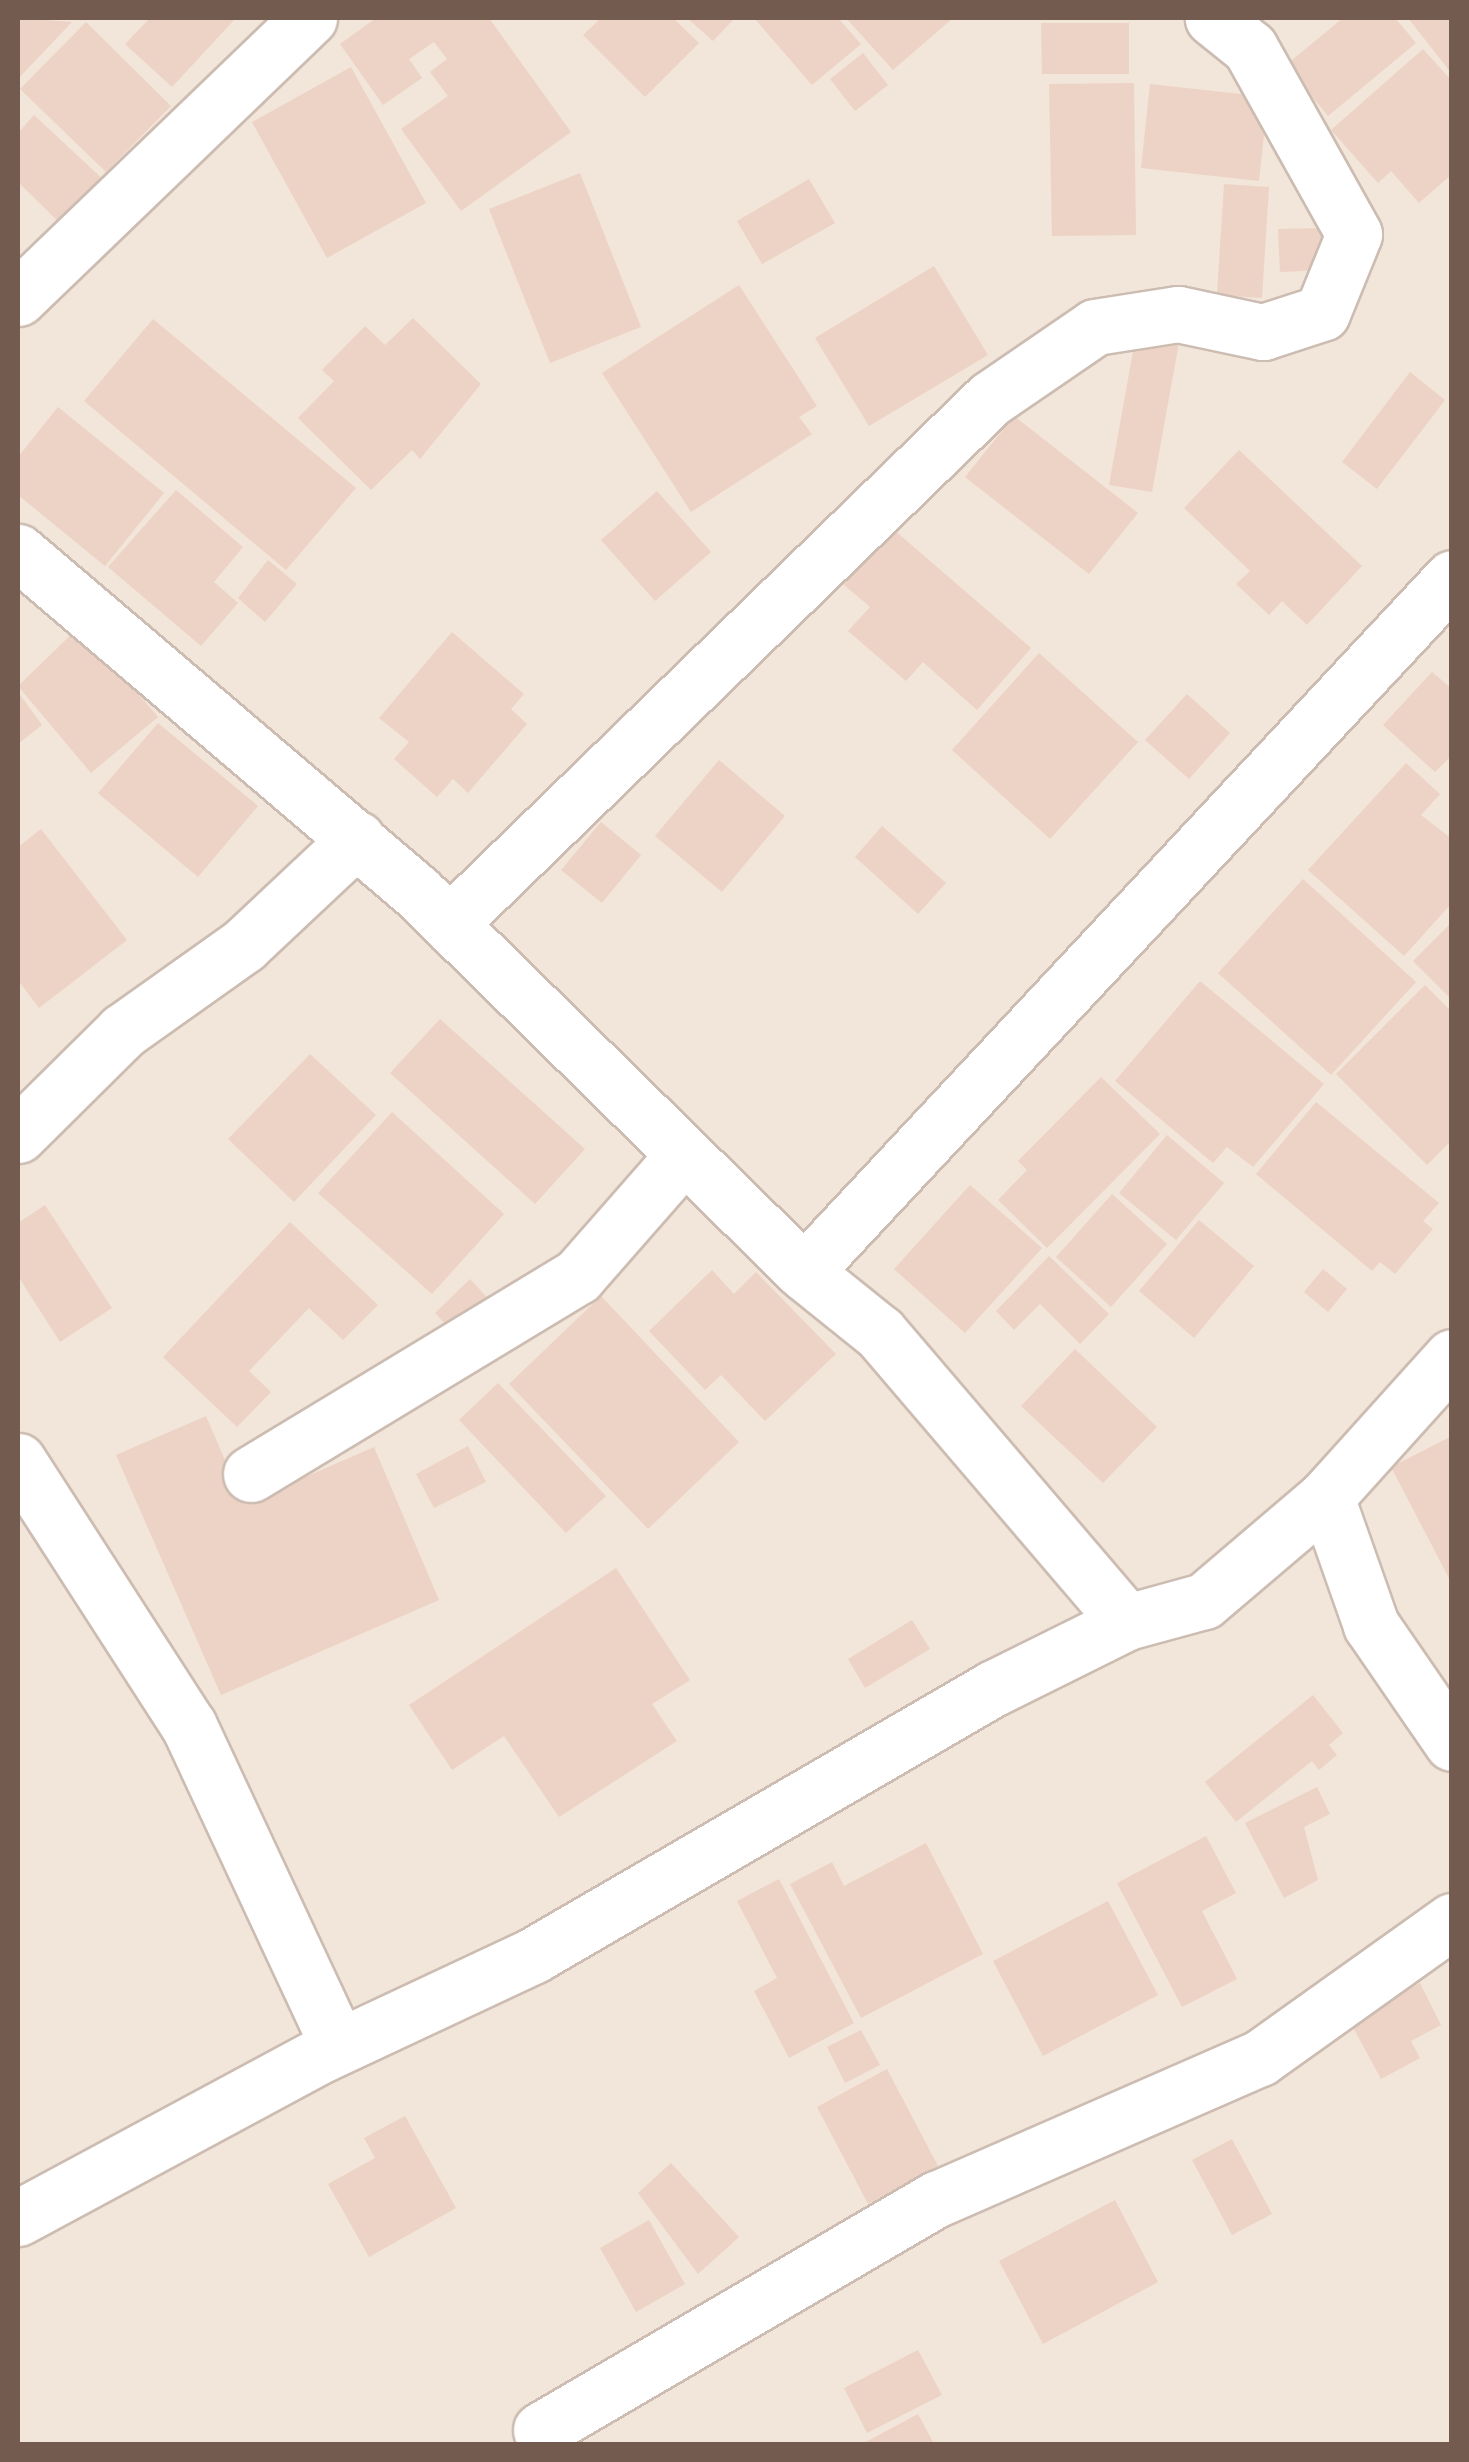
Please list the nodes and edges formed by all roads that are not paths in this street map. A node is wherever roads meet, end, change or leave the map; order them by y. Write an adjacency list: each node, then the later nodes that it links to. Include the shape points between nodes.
1 (309, 18): 3 (street)
2 (1249, 28): 7 (street, via 1354,234 1322,312 1262,332 1178,314 1095,326 990,399)
3 (18, 298)
4 (18, 552): 6 (street)
5 (1452, 578): 10 (street)
6 (357, 839): 7 (street); 8 (street, via 244,945 123,1031)
7 (449, 924): 9 (street)
8 (18, 1135)
9 (684, 1154): 10 (street); 13 (street, via 578,1276)
10 (804, 1272): 15 (street, via 880,1333)
11 (1452, 1357): 14 (street)
12 (18, 1461): 18 (street, via 189,1726)
13 (252, 1474)
14 (1326, 1498): 15 (street, via 1204,1601); 16 (street, via 1371,1624)
15 (1127, 1622): 18 (street, via 992,1689 534,1955)
16 (1452, 1743)
17 (1452, 1922): 20 (street, via 1260,2058 937,2199)
18 (338, 2046): 19 (street)
19 (18, 2218)
20 (541, 2430)

